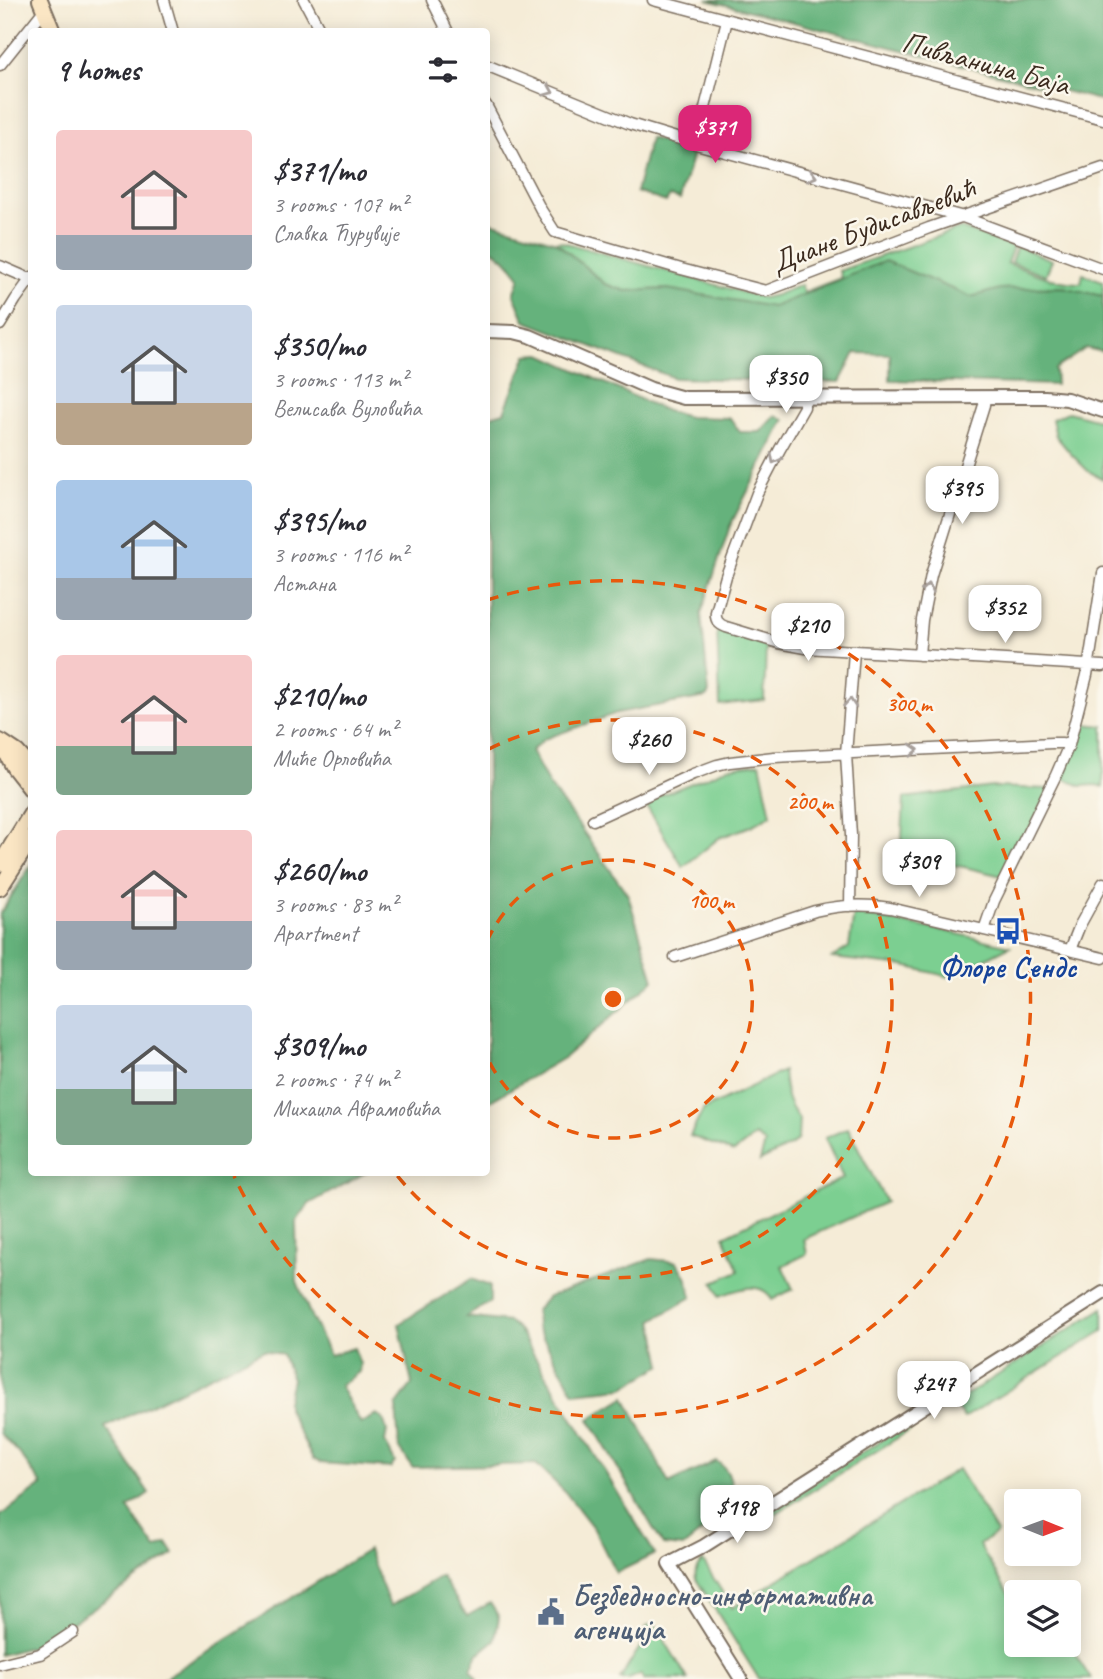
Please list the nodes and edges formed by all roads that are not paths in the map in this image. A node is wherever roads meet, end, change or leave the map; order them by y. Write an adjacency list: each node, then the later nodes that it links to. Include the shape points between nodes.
1 (164, 0): 8 (street)
2 (304, 0): 9 (street)
3 (432, 0): 10 (street)
4 (653, 0): 6 (street, Пивљанина Баја)
5 (42, 5): 7 (main road); 11 (street)
6 (727, 20): 14 (street, Пивљанина Баја); 15 (street)
7 (51, 28)
8 (172, 28)
9 (319, 28)
10 (446, 28)
11 (0, 65)
12 (490, 67): 15 (street, one-way to 15, via 624,122)
13 (490, 113): 17 (street, Диане Будисављевић, via 555,232 762,291)
14 (1103, 119)
15 (696, 144): 17 (street, one-way to 17)
16 (1103, 168): 17 (street, Диане Будисављевић)
17 (960, 216): 19 (street)
18 (0, 266): 20 (street)
19 (1103, 268)
20 (28, 277)
21 (28, 283): 22 (street)
22 (0, 325)
23 (490, 331): 25 (street, via 539,339 676,397)
24 (985, 397): 25 (street); 26 (street, via 1062,398); 29 (street, one-way to 24, via 930,575)
25 (804, 398): 28 (street, one-way to 28, via 804,407 748,517 719,597 716,620 779,643)
26 (1103, 411)
27 (1103, 573): 30 (street)
28 (855, 652): 29 (street); 34 (street, one-way to 28)
29 (919, 655): 30 (street)
30 (1089, 666): 31 (street); 33 (street)
31 (1103, 666)
32 (0, 741): 35 (main road); 36 (main road)
33 (1069, 745): 34 (street, one-way to 33); 44 (street)
34 (846, 754): 38 (street, via 722,763); 43 (street)
35 (28, 765)
36 (28, 786)
37 (28, 818): 40 (main road)
38 (593, 820)
39 (28, 844): 42 (main road)
40 (0, 864)
41 (1103, 883): 45 (street)
42 (0, 888)
43 (850, 906): 44 (street, via 878,906); 46 (street, via 808,913)
44 (984, 930): 45 (street)
45 (1070, 950): 47 (street)
46 (676, 957)
47 (1103, 958)
48 (1103, 1293): 51 (street, via 669,1564)
49 (74, 1632): 50 (street, via 40,1654)
50 (0, 1664)
51 (741, 1679)

